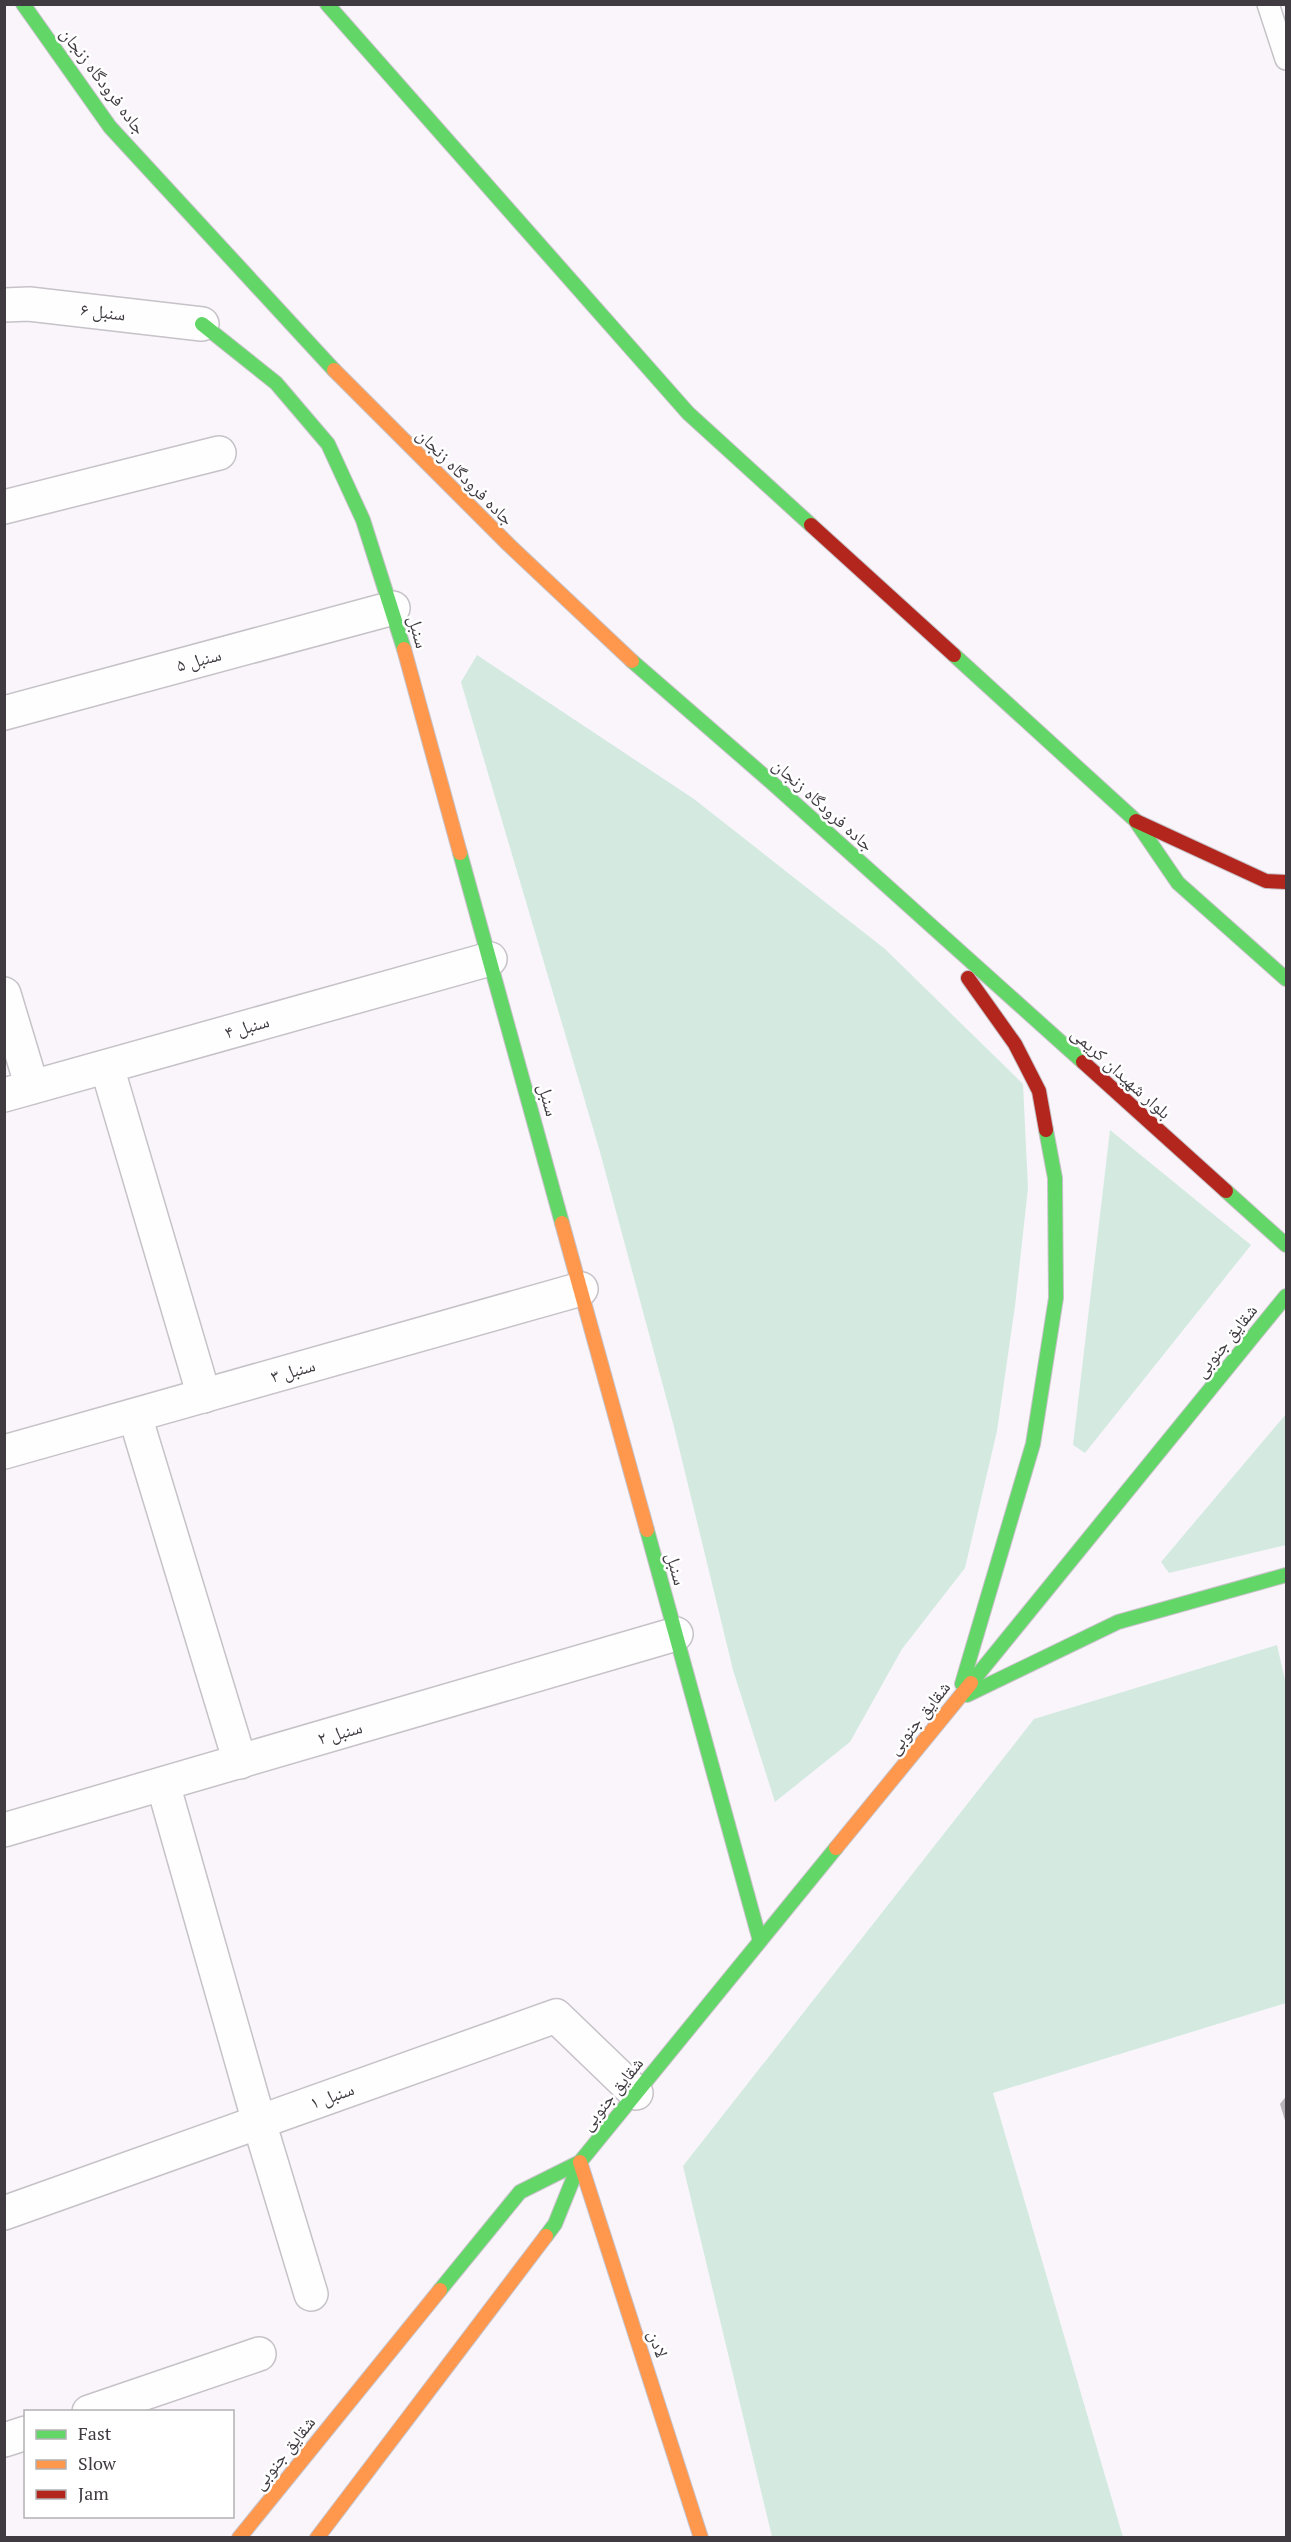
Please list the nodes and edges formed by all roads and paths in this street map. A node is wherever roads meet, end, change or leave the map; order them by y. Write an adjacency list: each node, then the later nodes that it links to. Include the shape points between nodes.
1 (23, 4): 13 (main road, جاده فرودگاه زنجان, via 110,127 358,396 637,666)
2 (327, 4): 11 (main road, via 688,413)
3 (1268, 4): 4 (lane)
4 (1287, 59)
5 (4, 305): 6 (street, سنبل ۶, via 29,304)
6 (202, 324): 9 (main road, سنبل, via 276,383 328,444 363,520)
7 (219, 453): 8 (street)
8 (4, 507)
9 (393, 608): 10 (street, سنبل ۵); 14 (main road, سنبل)
10 (4, 713)
11 (1134, 820): 12 (main road, via 1266,880); 15 (main road, via 1178,883)
12 (1287, 882)
13 (932, 928): 19 (main road, بلوار شهیدان کریمی); 27 (main road, via 1015,1044 1039,1091 1055,1178 1056,1298 1033,1444)
14 (490, 959): 17 (street, سنبل ۴); 20 (main road, سنبل)
15 (1287, 979)
16 (4, 994): 18 (street)
17 (107, 1066): 18 (street, سنبل ۴); 22 (street)
18 (18, 1091)
19 (1287, 1245)
20 (581, 1289): 22 (street, سنبل ۳); 26 (main road, سنبل)
21 (1287, 1296): 27 (main road, شقایق جنوبی)
22 (204, 1396): 23 (street, سنبل ۳)
23 (135, 1416): 24 (street, سنبل ۳); 28 (street)
24 (4, 1452)
25 (1287, 1575): 27 (main road, via 1118,1622)
26 (676, 1634): 28 (street, سنبل ۲); 31 (main road, سنبل)
27 (957, 1700): 31 (main road, شقایق جنوبی)
28 (240, 1762): 29 (street, سنبل ۲)
29 (163, 1784): 30 (street, سنبل ۲); 33 (street)
30 (4, 1830)
31 (760, 1941): 32 (main road, شقایق جنوبی)
32 (636, 2093): 33 (street, سنبل ۱, via 556,2016); 34 (main road, شقایق جنوبی)
33 (259, 2122): 35 (street, سنبل ۱); 36 (street)
34 (580, 2162): 41 (main road, شقایق جنوبی, via 520,2192); 42 (main road, شقایق جنوبی, via 555,2224); 43 (main road, لادن)
35 (4, 2213)
36 (311, 2294)
37 (259, 2354): 38 (street)
38 (95, 2410)
39 (24, 2434): 40 (street)
40 (4, 2440)
41 (239, 2538)
42 (317, 2538)
43 (701, 2538)

